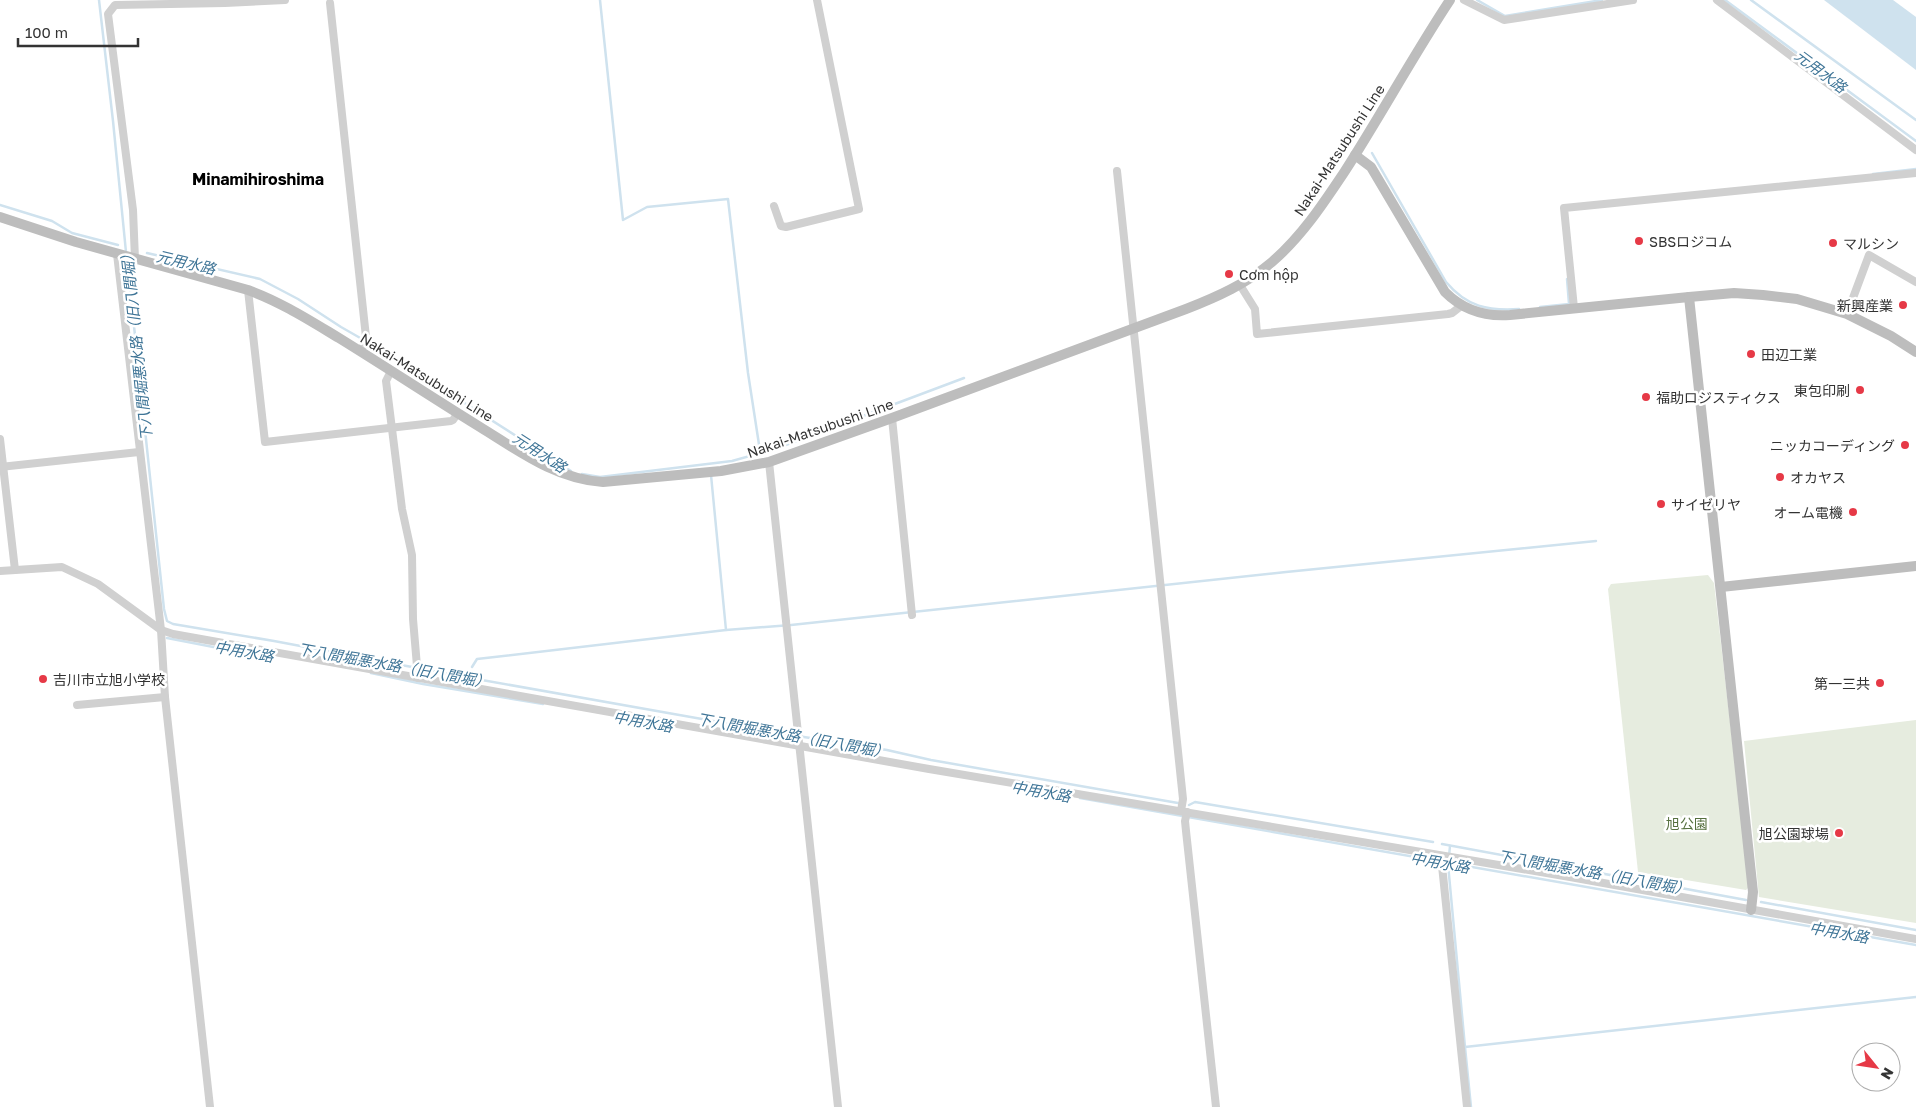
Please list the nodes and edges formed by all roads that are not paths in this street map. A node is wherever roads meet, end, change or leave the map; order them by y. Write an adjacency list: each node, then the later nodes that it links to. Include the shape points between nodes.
1 (285, 0): 7 (street)
2 (817, 0): 14 (street, via 859,209 786,227 781,226)
3 (1450, 0): 11 (main road, Nakai-Matsubushi Line)
4 (1464, 0): 9 (street, via 1504,20)
5 (1633, 0): 9 (street)
6 (1718, 0): 10 (street)
7 (225, 2): 17 (street, via 115,5 108,14 133,210)
8 (330, 3): 26 (street, via 366,337)
9 (1602, 3)
10 (1916, 150)
11 (1355, 155): 19 (main road, Nakai-Matsubushi Line, via 1312,221 1270,264); 22 (main road, via 1370,167 1444,292)
12 (1117, 171): 25 (street)
13 (1916, 172): 23 (street, via 1564,208)
14 (774, 206)
15 (0, 217): 16 (main road, Nakai-Matsubushi Line)
16 (117, 254): 17 (main road, Nakai-Matsubushi Line); 33 (street)
17 (135, 259): 20 (main road, Nakai-Matsubushi Line)
18 (1916, 282): 24 (street, via 1869,255)
19 (1240, 286): 22 (street, via 1256,309 1257,334 1448,314); 25 (main road, Nakai-Matsubushi Line)
20 (248, 290): 26 (main road, Nakai-Matsubushi Line, via 290,309); 31 (street, via 265,442)
21 (1689, 297): 23 (main road); 24 (main road, via 1763,294 1797,299); 39 (main road)
22 (1461, 306): 23 (main road, via 1497,316)
23 (1574, 308)
24 (1847, 314): 27 (main road)
25 (1133, 329): 30 (main road, Nakai-Matsubushi Line); 46 (street)
26 (361, 352): 28 (main road, Nakai-Matsubushi Line)
27 (1916, 352)
28 (391, 371): 29 (main road, Nakai-Matsubushi Line); 31 (street, via 386,381)
29 (458, 413): 31 (street, via 451,421); 34 (main road, Nakai-Matsubushi Line, via 543,466 584,480 603,482 666,477)
30 (892, 418): 34 (main road, Nakai-Matsubushi Line); 40 (street)
31 (391, 428): 42 (street, via 412,555)
32 (0, 439): 35 (street)
33 (139, 452): 35 (street); 41 (street)
34 (769, 462): 45 (street)
35 (1, 467): 37 (street)
36 (1916, 566): 39 (main road)
37 (15, 570): 38 (street); 41 (street, via 62,567 98,584)
38 (0, 571)
39 (1722, 586): 48 (main road, via 1753,898)
40 (912, 615)
41 (161, 630): 42 (street); 43 (street)
42 (418, 678): 45 (street)
43 (166, 697): 44 (street); 50 (street)
44 (77, 706)
45 (801, 746): 46 (street); 51 (street)
46 (1184, 812): 47 (street); 52 (street)
47 (1441, 856): 48 (street); 53 (street)
48 (1751, 910): 49 (street)
49 (1916, 939)
50 (210, 1107)
51 (838, 1107)
52 (1216, 1107)
53 (1467, 1107)

